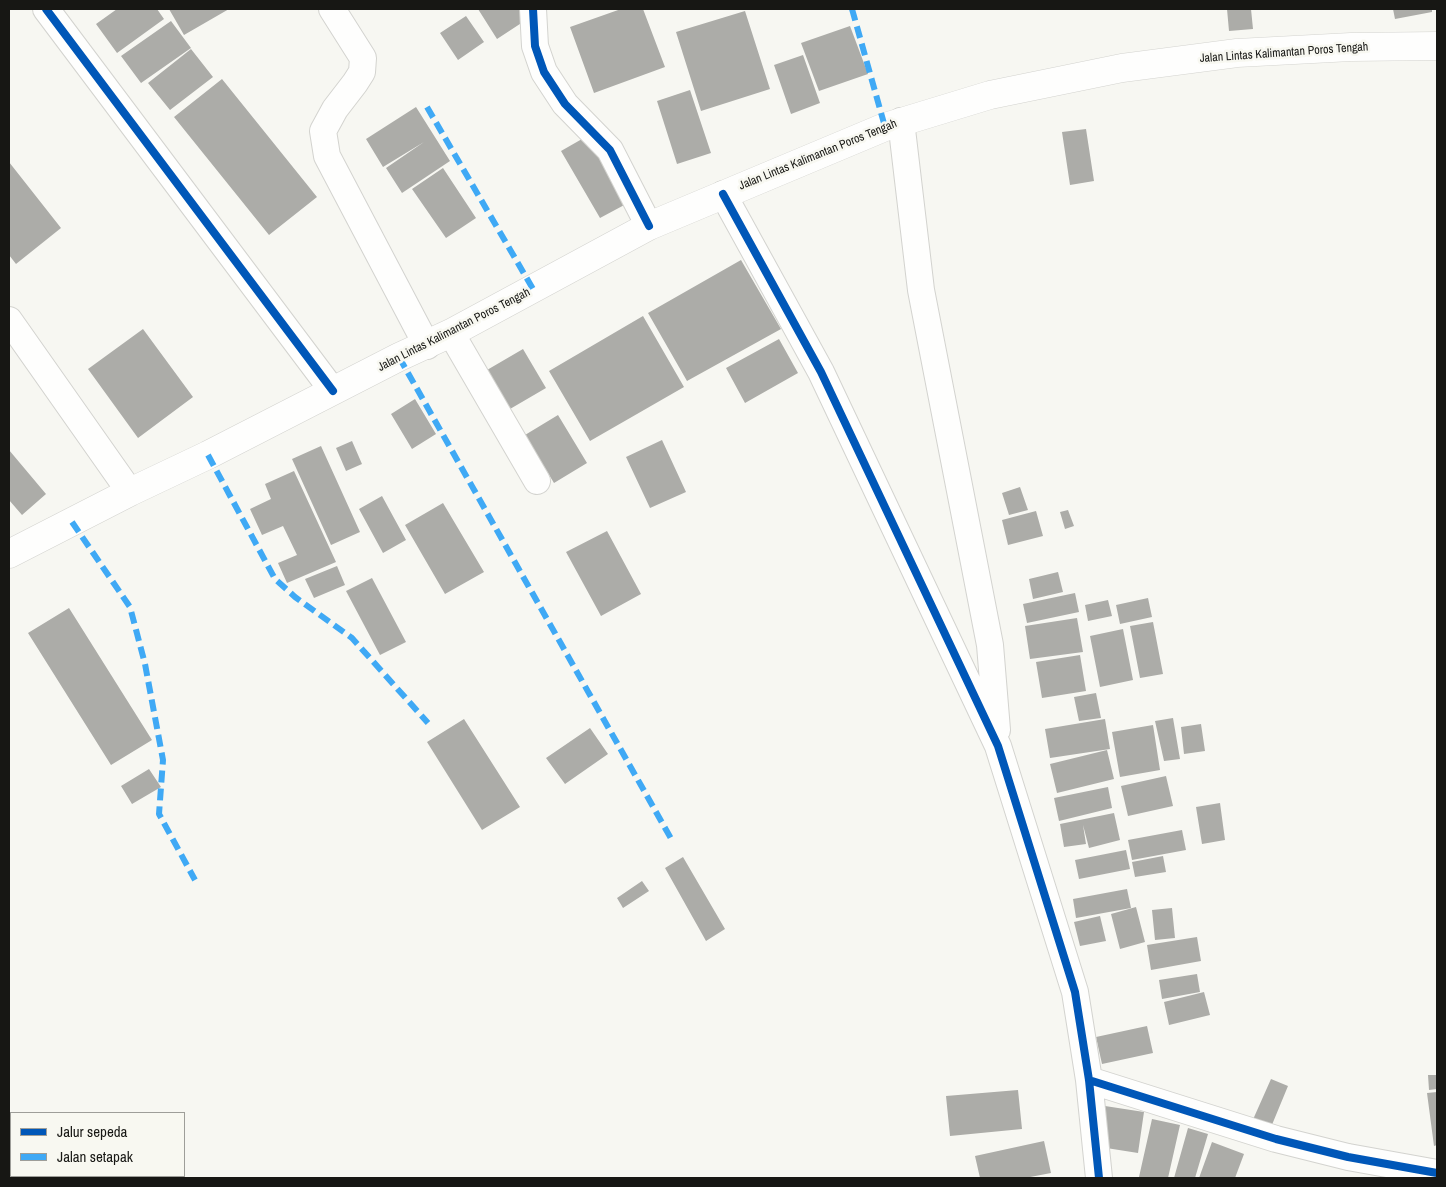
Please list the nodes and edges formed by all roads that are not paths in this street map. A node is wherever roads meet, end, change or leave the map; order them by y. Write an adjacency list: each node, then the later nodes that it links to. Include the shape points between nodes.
1 (46, 9): 11 (street)
2 (332, 9): 10 (street, via 363,58 362,72 323,131 327,156)
3 (533, 9): 7 (street, via 534,46 544,72 565,104 610,150)
4 (1437, 46): 5 (highway, Jalan Lintas Kalimantan Poros Tengah, via 1237,53 1122,68 990,95)
5 (901, 121): 6 (highway, Jalan Lintas Kalimantan Poros Tengah); 15 (street, via 921,290 990,645)
6 (723, 194): 7 (highway, Jalan Lintas Kalimantan Poros Tengah); 15 (street, via 821,372)
7 (649, 226): 9 (highway, Jalan Lintas Kalimantan Poros Tengah)
8 (9, 320): 13 (street)
9 (451, 333): 10 (highway, Jalan Lintas Kalimantan Poros Tengah); 12 (street)
10 (427, 346): 11 (highway, Jalan Lintas Kalimantan Poros Tengah)
11 (333, 391): 13 (highway, Jalan Lintas Kalimantan Poros Tengah)
12 (537, 481)
13 (130, 492): 14 (highway, Jalan Lintas Kalimantan Poros Tengah)
14 (9, 554)
15 (998, 746): 16 (street, via 1075,992)
16 (1089, 1080): 17 (street, via 1276,1139); 18 (street)
17 (1437, 1174)
18 (1099, 1178)

